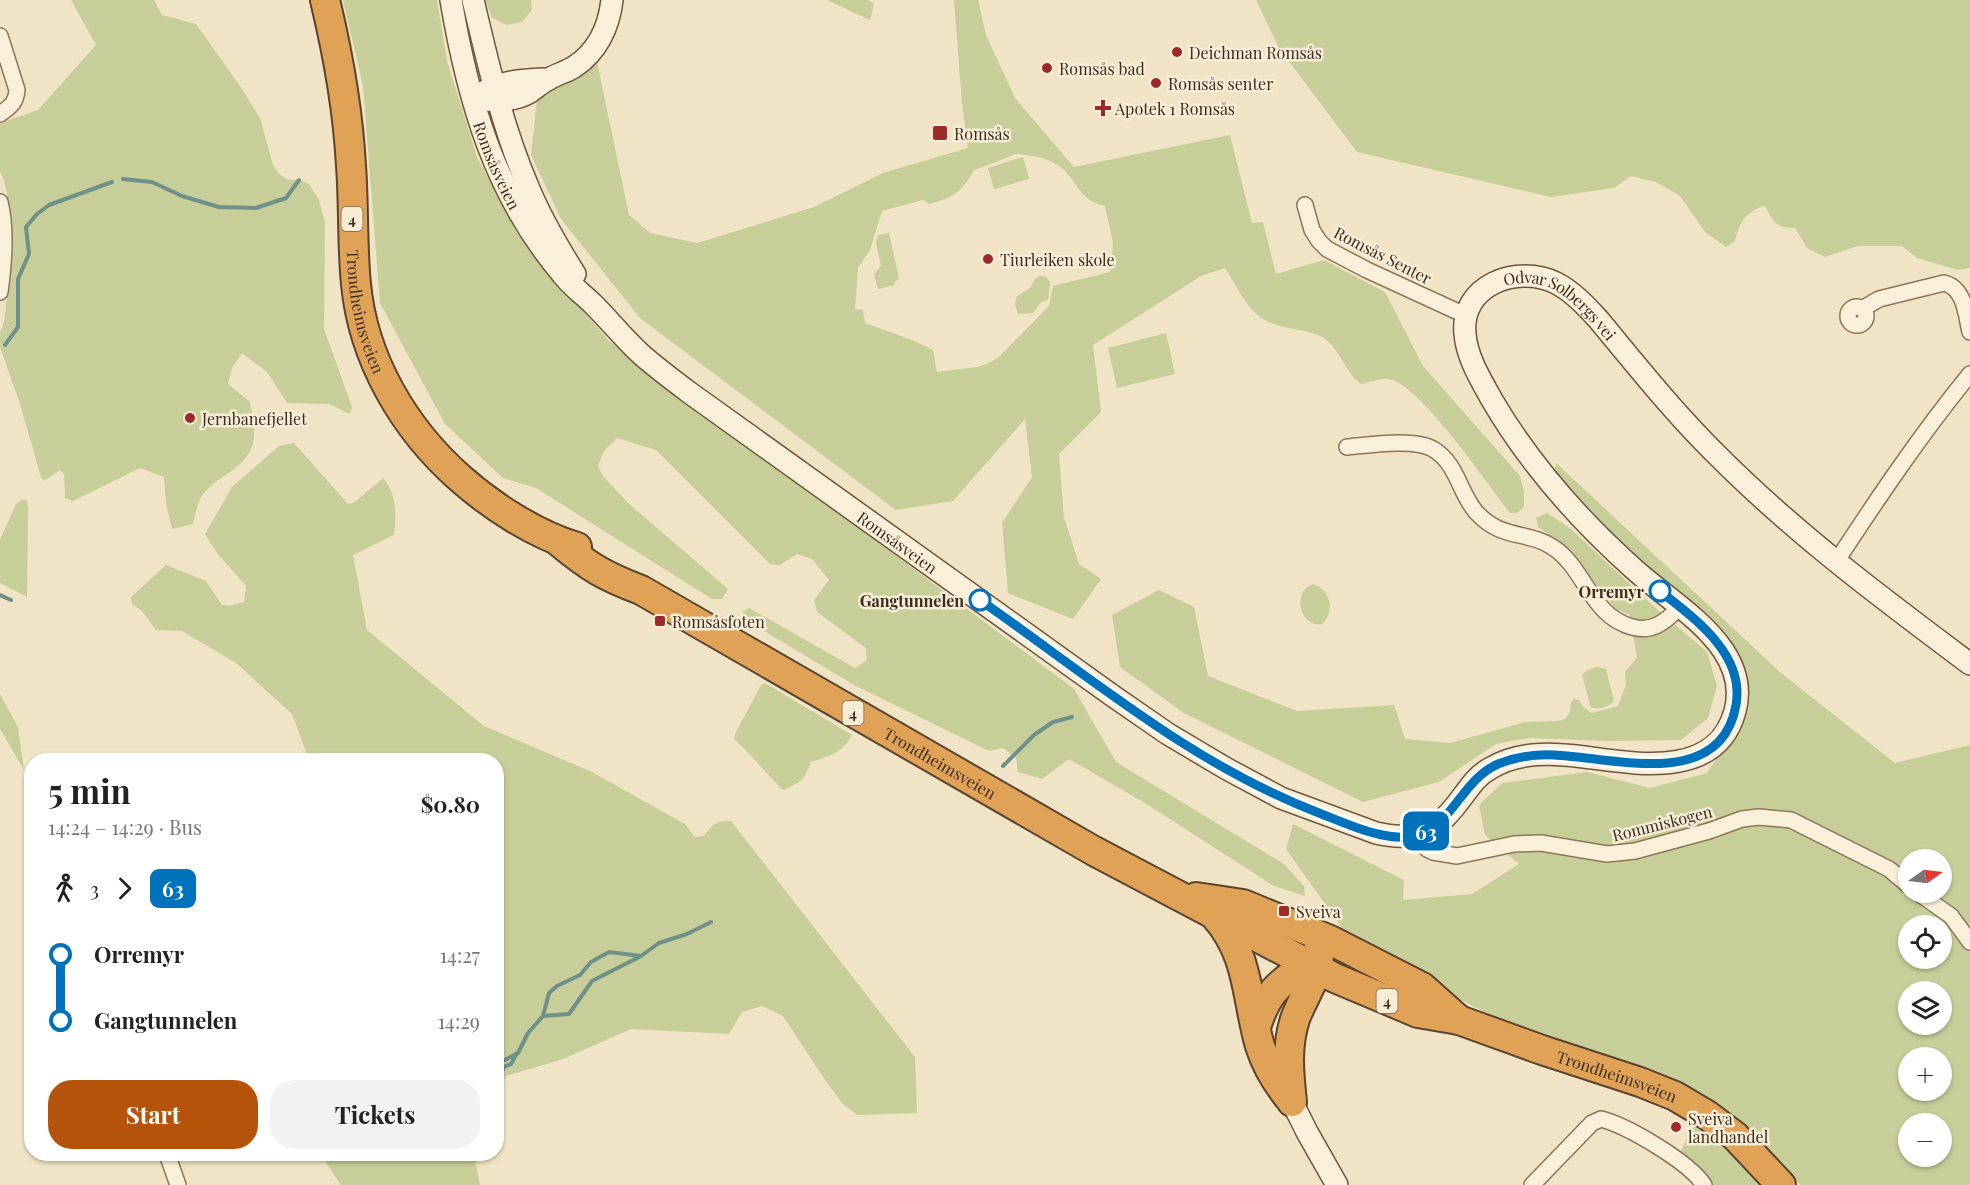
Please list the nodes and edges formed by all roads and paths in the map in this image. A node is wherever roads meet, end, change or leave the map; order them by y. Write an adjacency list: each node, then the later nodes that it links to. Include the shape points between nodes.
1 (325, 0): 23 (highway, Trondheimsveien / 4, via 348,126 357,292 364,327 377,364 402,412 441,460 484,498 559,542 607,578 641,590)
2 (451, 0): 7 (street, Romsåsveien)
3 (473, 0): 6 (street, Romsåsveien)
4 (612, 0): 6 (street, via 606,27 596,46 574,67 528,94)
5 (0, 36): 8 (street, via 16,98)
6 (496, 93): 7 (street); 12 (street, Romsåsveien, via 530,192)
7 (472, 99): 12 (street, Romsåsveien, via 489,152 516,207 564,278)
8 (0, 114)
9 (0, 202): 11 (street, via 4,233)
10 (1305, 205): 14 (street, Romsås Senter, via 1315,237 1327,249)
11 (0, 292)
12 (594, 305): 21 (street, Romsåsveien, via 643,356 683,387 1168,734 1302,807 1391,837)
13 (1862, 309): 15 (street, via 1879,298 1944,283 1960,295)
14 (1467, 316): 18 (street, Odvar Solbergs vei, via 1479,294 1508,277 1539,277 1569,291 1719,458); 19 (street, via 1466,343 1476,369 1500,414 1533,462 1591,528)
15 (1970, 332)
16 (1970, 374): 18 (street, via 1887,484)
17 (1347, 447): 19 (street, via 1418,444 1432,448 1450,465 1478,513 1506,533 1555,548 1604,610 1620,623 1646,629 1656,627)
18 (1836, 562): 20 (street, Odvar Solbergs vei)
19 (1680, 607): 21 (street, via 1723,650 1736,680 1738,696 1730,725 1710,748 1666,764 1553,755 1514,758 1480,775 1446,818)
20 (1970, 664)
21 (1417, 834): 22 (street, Rommiskogen, via 1427,849 1457,856 1514,844 1541,843 1607,854 1635,851 1759,817 1791,820)
22 (1898, 877)
23 (1179, 896): 25 (highway, Trondheimsveien / 4); 28 (highway, Trondheimsveien / 4, via 1243,904 1330,940 1422,987)
24 (1933, 903): 26 (street, via 1952,916)
25 (1211, 911): 27 (highway, Trondheimsveien / 4); 29 (highway, via 1242,962)
26 (1970, 942)
27 (1315, 963): 28 (highway, Trondheimsveien / 4, via 1418,1013); 29 (highway, via 1276,986); 30 (highway, via 1290,1039)
28 (1459, 1020): 36 (highway, Trondheimsveien / 4, via 1675,1096 1735,1136)
29 (1257, 1024): 30 (highway, via 1268,1065)
30 (1292, 1102): 33 (street)
31 (169, 1161): 32 (street)
32 (178, 1185)
33 (1337, 1185)
34 (1532, 1185): 35 (street, via 1592,1123 1601,1119 1673,1156)
35 (1704, 1185)
36 (1781, 1185)

